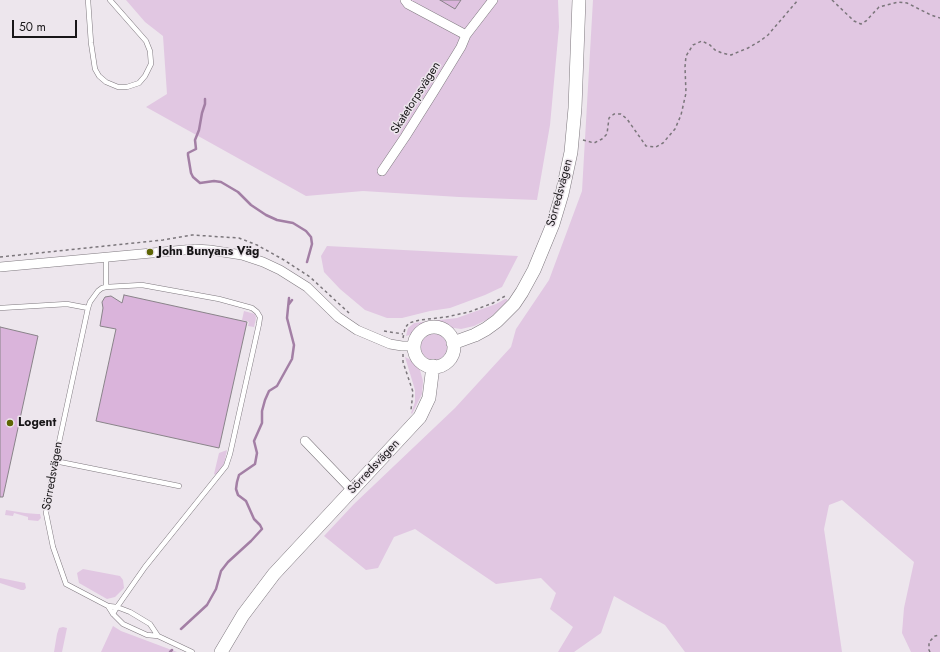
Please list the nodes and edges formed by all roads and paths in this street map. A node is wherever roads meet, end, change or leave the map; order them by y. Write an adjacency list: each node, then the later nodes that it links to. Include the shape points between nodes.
1 (88, 0): 2 (lane, via 95,69 106,82 118,87 127,87 138,83 145,76 151,64 150,51 146,41)
2 (110, 0)
3 (405, 0): 9 (street)
4 (493, 0): 9 (street, Skatetorpsvägen)
5 (579, 0): 10 (street, Sörredsvägen)
6 (798, 0): 10 (path, via 768,35 732,55 719,52 702,41 694,45 686,56 686,93 681,115 675,129 656,147 646,146 621,114 614,114 609,118 607,134 594,143 584,141)
7 (832, 0): 8 (path, via 860,24 879,8 898,2 907,3)
8 (940, 18)
9 (466, 35): 11 (street, Skatetorpsvägen, via 405,138)
10 (573, 130): 22 (street, Sörredsvägen, via 566,177 553,224 522,292 497,321 474,335)
11 (382, 171)
12 (0, 257): 19 (path, via 192,235 239,238 257,245 310,277)
13 (106, 257): 14 (street); 15 (lane); 23 (street, via 195,249 242,255 280,270 307,287 338,317 357,330 382,341)
14 (0, 267)
15 (106, 287): 18 (lane, Sörredsvägen, via 98,291); 31 (lane, via 142,284 219,299 252,308 260,317 226,466 145,567)
16 (510, 291): 21 (path, via 497,301 469,312 409,323)
17 (0, 308): 18 (lane, via 67,304)
18 (88, 308): 27 (lane, Sörredsvägen)
19 (351, 314)
20 (382, 330): 21 (path)
21 (403, 334): 23 (path)
22 (453, 343): 23 (street, via 446,331 432,327 425,329); 24 (street, via 453,352 449,360 442,365)
23 (408, 346): 24 (street, via 419,360); 25 (path, via 404,362 413,392)
24 (433, 366): 29 (street, Sörredsvägen, via 423,412)
25 (410, 411)
26 (305, 441): 29 (street)
27 (54, 461): 28 (lane); 30 (lane, Sörredsvägen, via 46,513 53,548 66,584)
28 (179, 486)
29 (352, 490): 36 (street, Sörredsvägen, via 274,574)
30 (108, 606): 31 (lane, Sörredsvägen); 32 (lane, Sörredsvägen)
31 (117, 607): 32 (lane); 34 (lane, Sörredsvägen, via 150,624)
32 (113, 614): 34 (lane, Sörredsvägen, via 123,624 147,635)
33 (940, 635): 37 (path, via 935,636 930,642)
34 (158, 636): 35 (lane, Sörredsvägen)
35 (192, 652)
36 (221, 652)
37 (930, 652)

